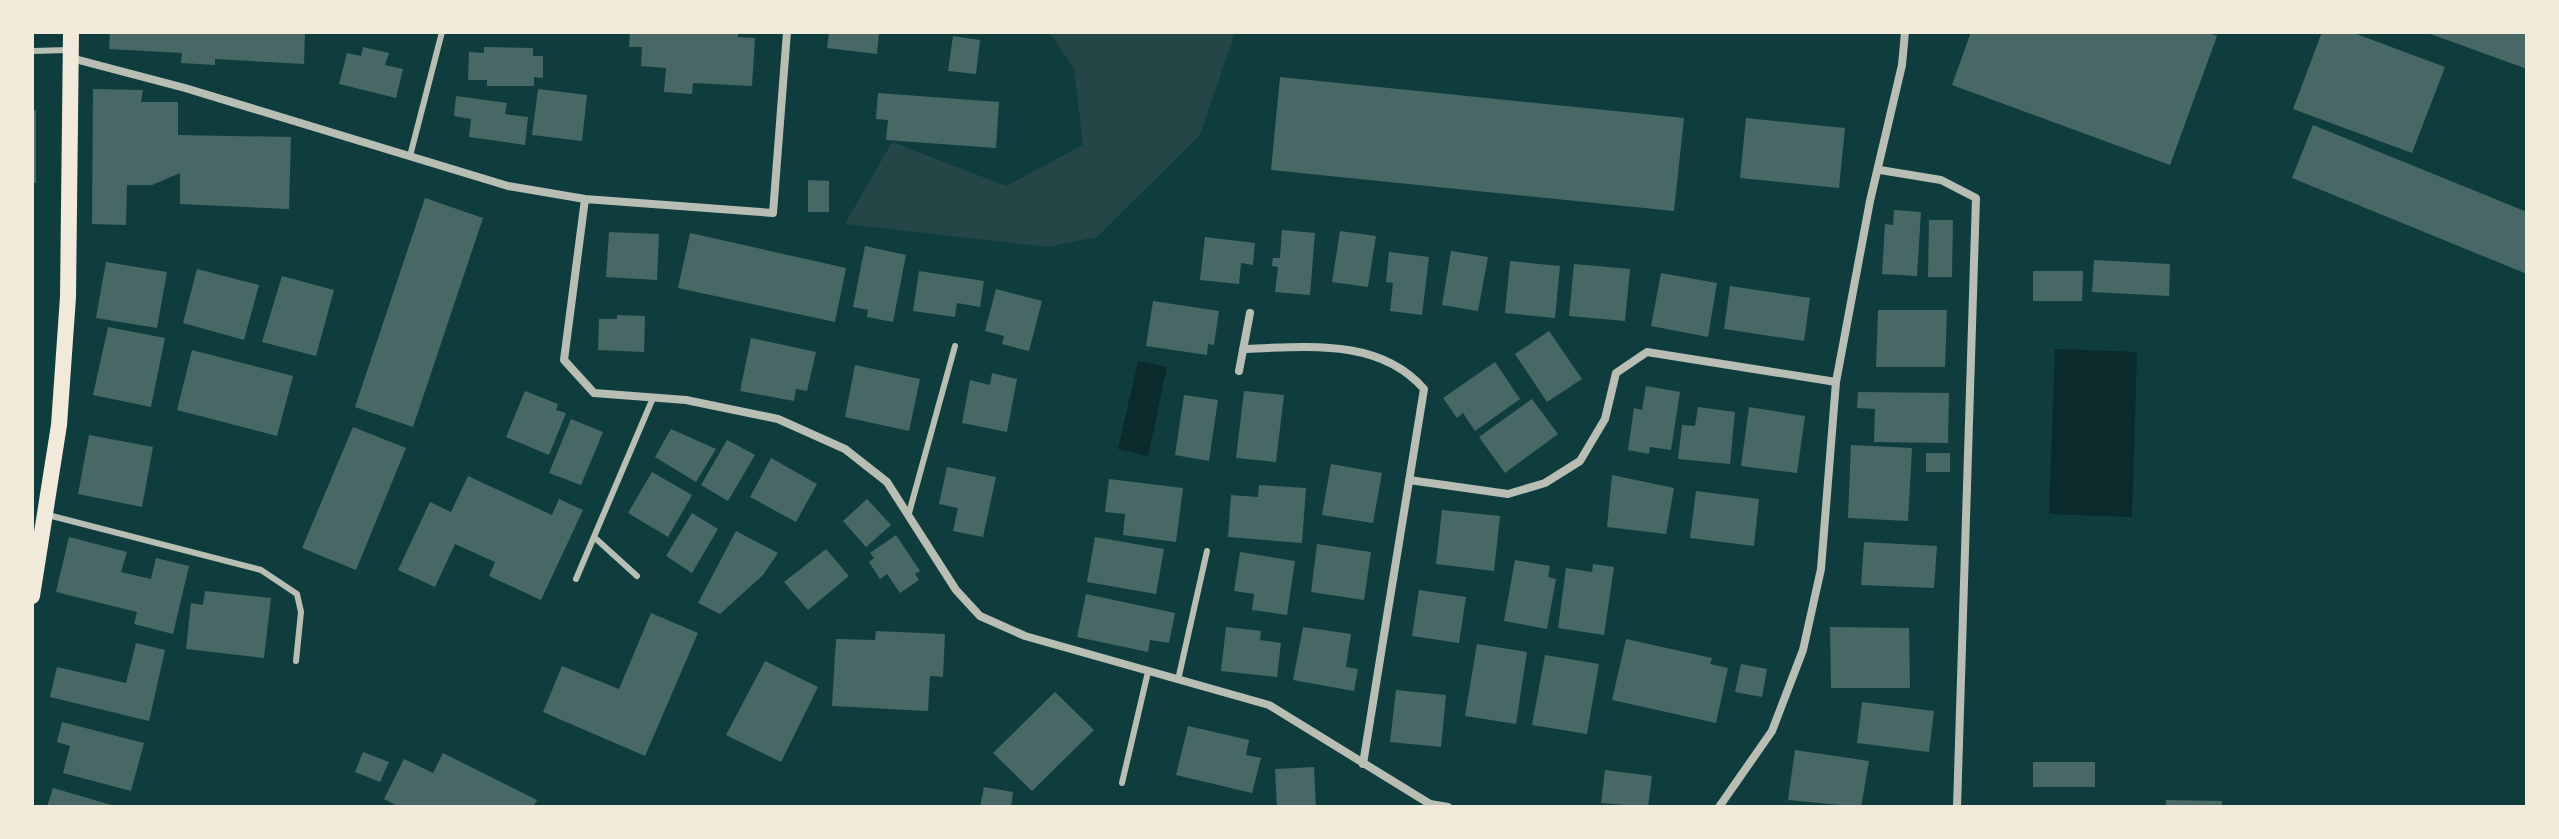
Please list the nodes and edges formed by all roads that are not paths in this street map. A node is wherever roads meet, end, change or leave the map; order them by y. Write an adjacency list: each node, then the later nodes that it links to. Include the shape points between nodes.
1 (71, 32): 6 (main road)
2 (442, 32): 7 (lane)
3 (787, 32): 9 (street, via 773,213)
4 (1905, 32): 8 (street)
5 (32, 51): 6 (lane)
6 (71, 54): 7 (street); 18 (main road, via 68,297 59,425)
7 (410, 156): 9 (street, via 508,186)
8 (1880, 170): 14 (street); 31 (street, via 1941,180 1976,198)
9 (585, 199): 15 (street, via 564,360 594,393)
10 (1250, 313): 12 (street)
11 (955, 346): 17 (lane)
12 (1243, 349): 13 (street); 16 (street, via 1323,346 1366,352 1413,376 1424,389)
13 (1239, 371)
14 (1836, 382): 16 (street, via 1647,352 1616,373 1605,419 1580,461 1545,483 1508,494); 30 (street, via 1821,569 1803,650 1772,731)
15 (653, 398): 17 (street, via 778,419 845,449 887,482); 19 (lane)
16 (1409, 480): 27 (street)
17 (909, 513): 25 (street, via 956,590 980,616 1025,636)
18 (45, 514): 23 (main road); 24 (lane, via 261,570 297,594 301,612)
19 (594, 537): 21 (lane); 22 (lane)
20 (1207, 551): 26 (lane)
21 (637, 576)
22 (576, 579)
23 (32, 596)
24 (296, 661)
25 (1148, 672): 26 (street); 28 (lane)
26 (1178, 680): 27 (street, via 1269,705)
27 (1363, 764): 29 (street, via 1430,804)
28 (1122, 783)
29 (1448, 807)
30 (1719, 807)
31 (1957, 807)

